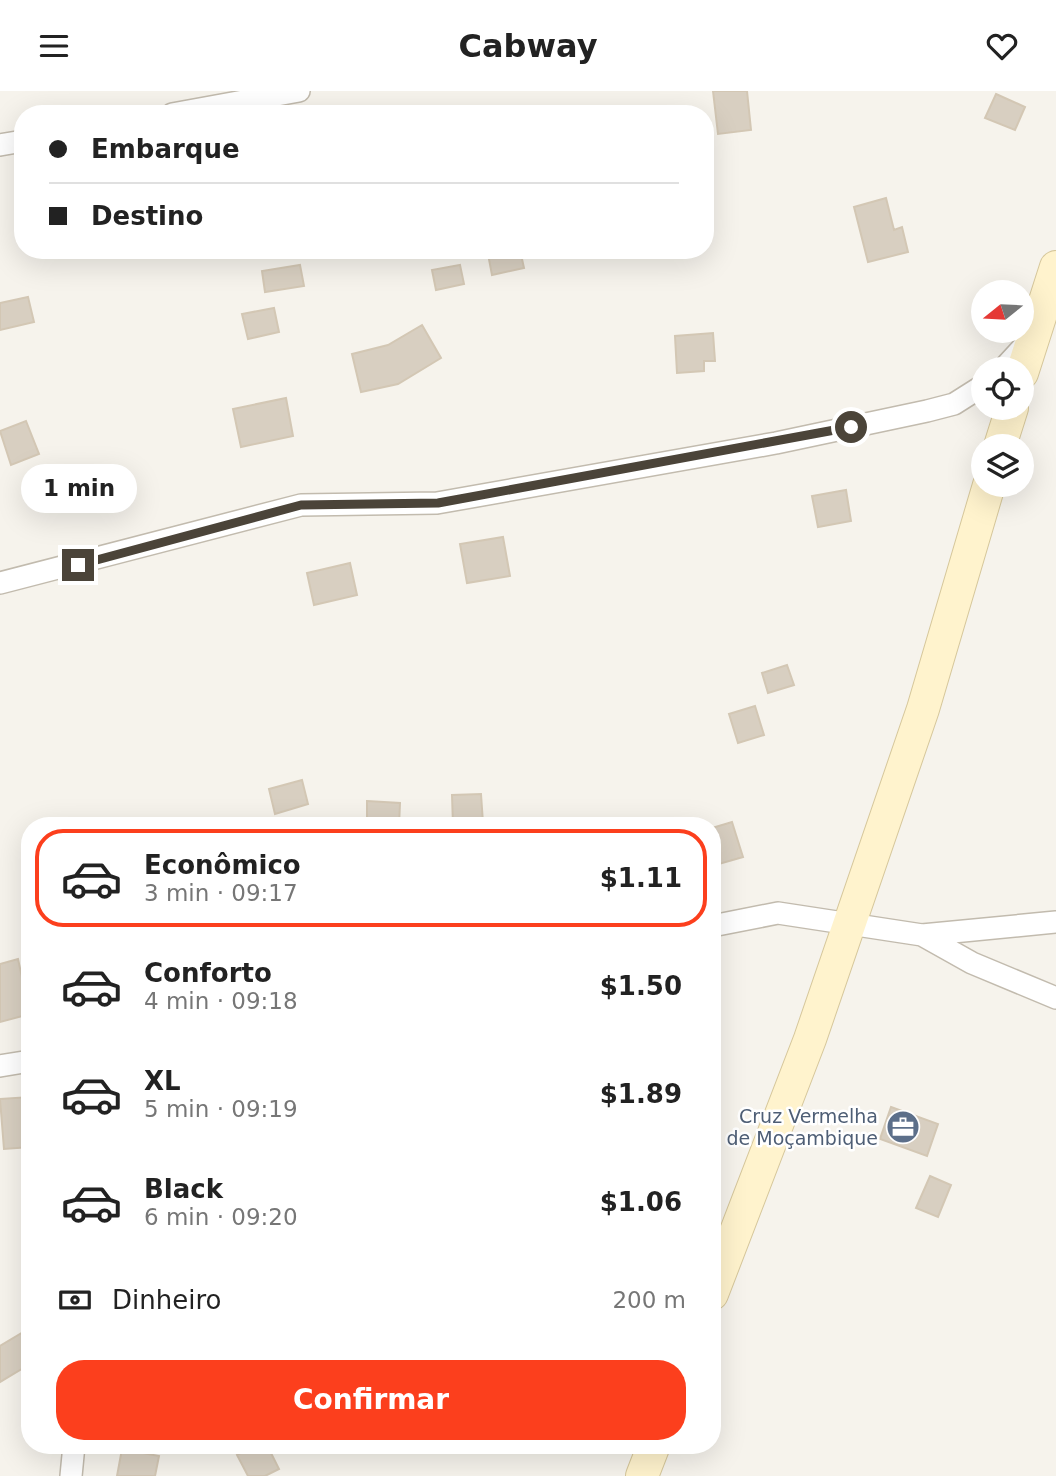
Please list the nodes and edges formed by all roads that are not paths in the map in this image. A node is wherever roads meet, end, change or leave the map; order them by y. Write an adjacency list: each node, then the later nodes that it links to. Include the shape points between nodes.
1 (299, 91): 2 (street)
2 (222, 105)
3 (1056, 267): 4 (street)
4 (1034, 333)
5 (1027, 343): 6 (street)
6 (1014, 357)
7 (971, 393): 9 (street, via 954,404 926,411 438,503 301,505)
8 (985, 497): 12 (street, via 923,709)
9 (0, 583)
10 (1056, 922): 13 (street)
11 (721, 924): 12 (street, via 778,913)
12 (849, 925): 13 (street); 17 (street)
13 (922, 935): 14 (street, via 972,963)
14 (1056, 998)
15 (21, 1062): 16 (street)
16 (0, 1066)
17 (721, 1271)
18 (73, 1454): 20 (street)
19 (651, 1454): 21 (street)
20 (71, 1476)
21 (642, 1476)

